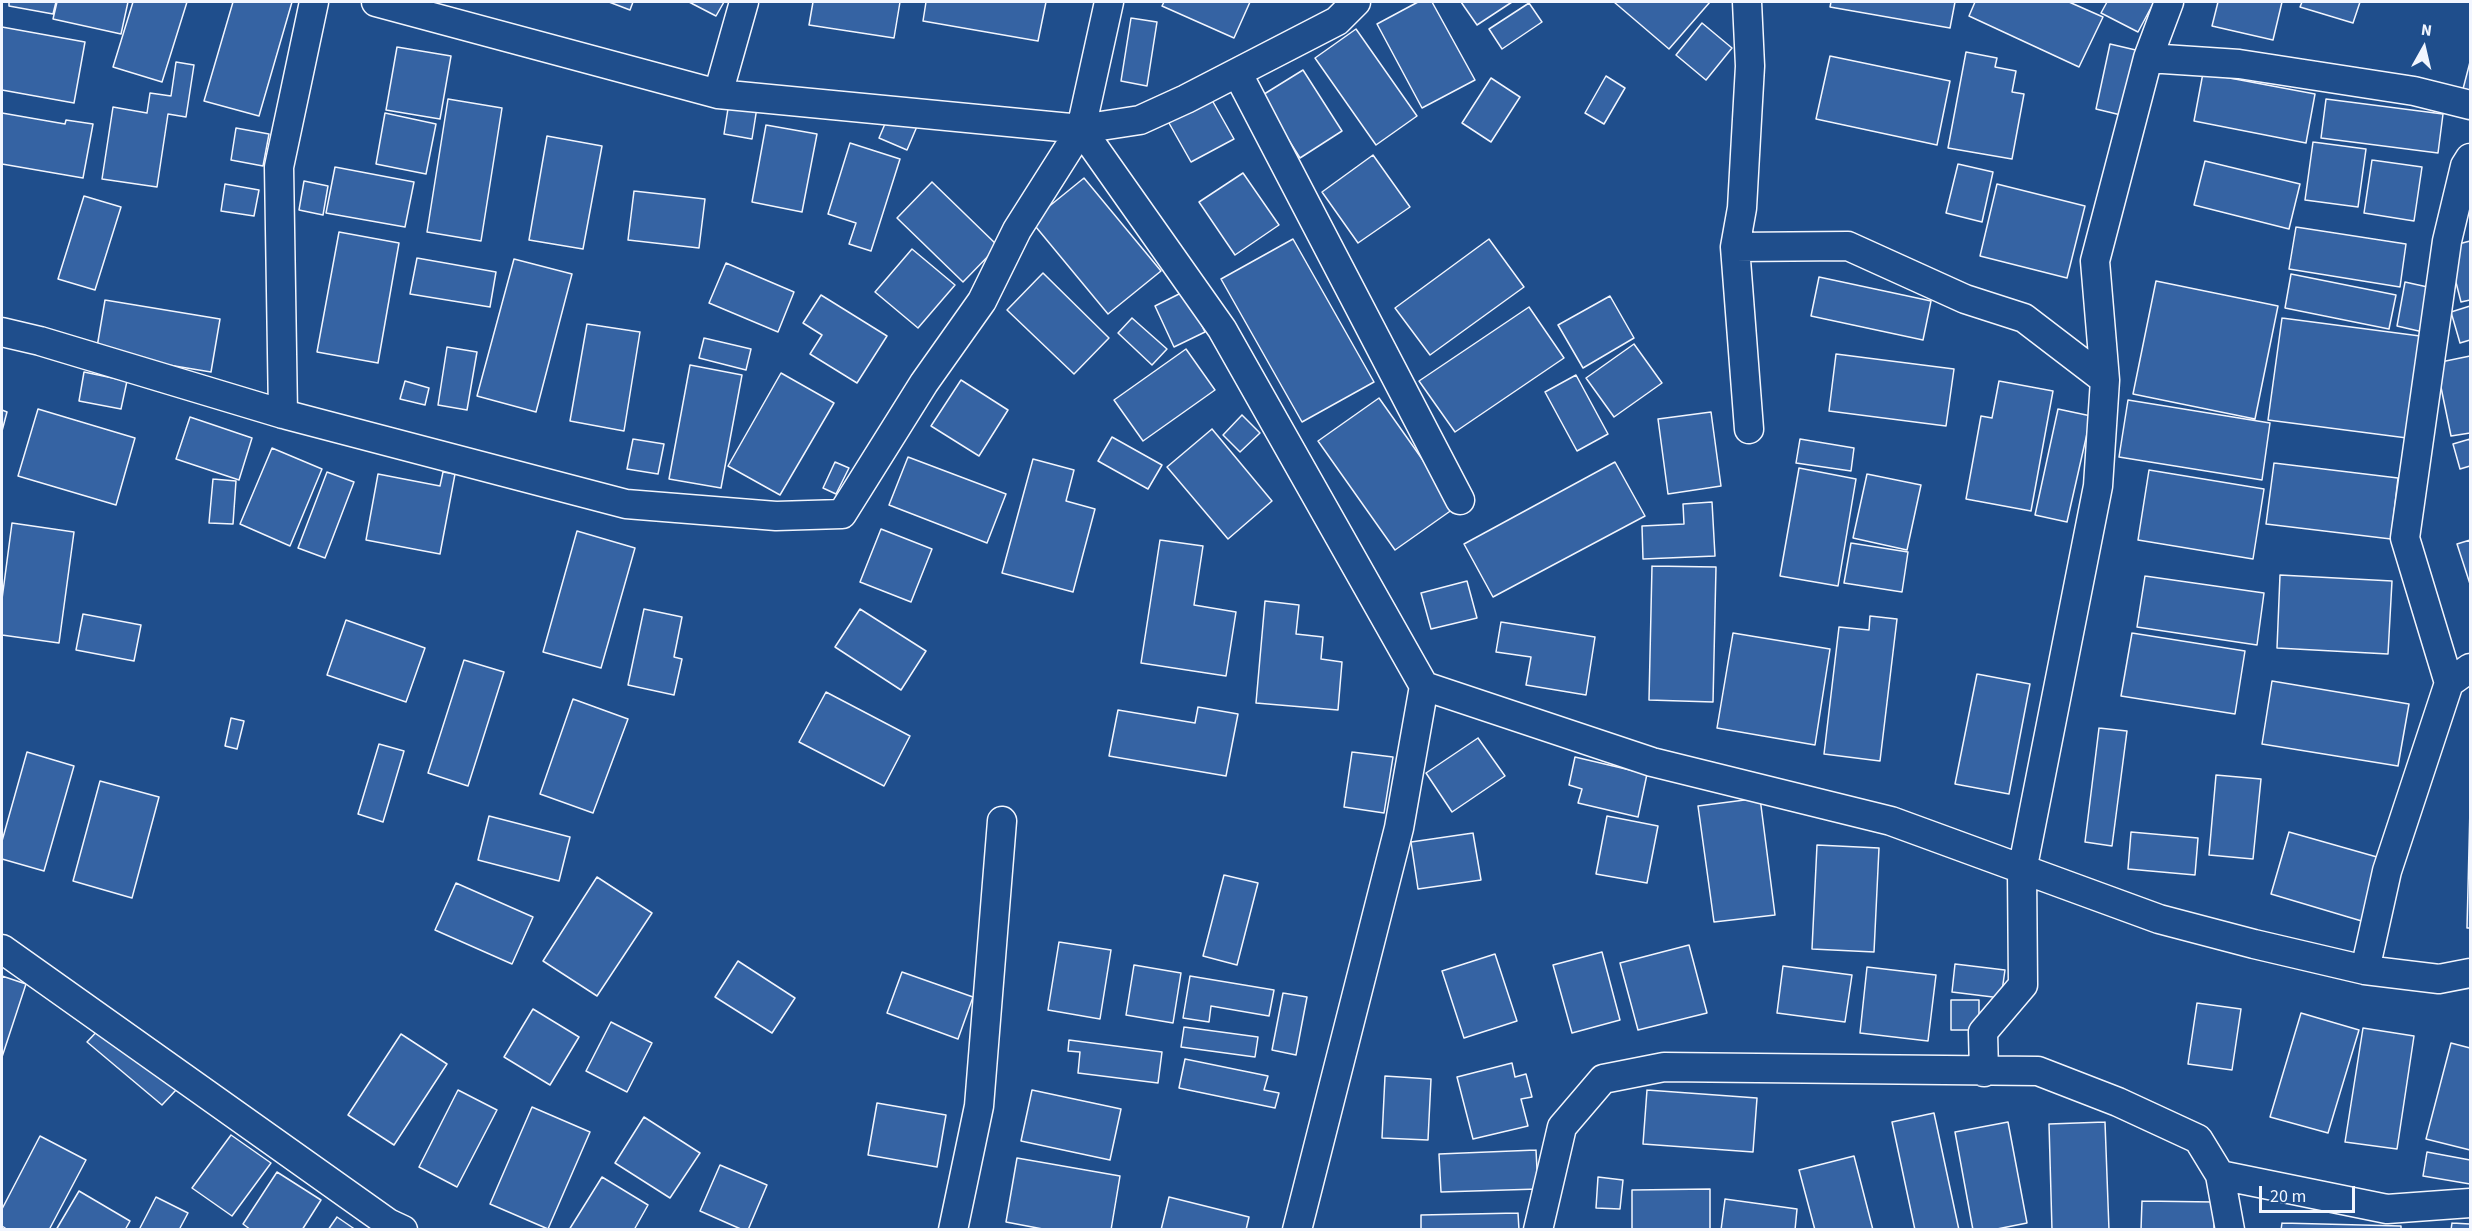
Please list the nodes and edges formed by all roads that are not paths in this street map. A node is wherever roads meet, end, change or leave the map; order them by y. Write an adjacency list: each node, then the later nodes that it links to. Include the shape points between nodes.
1 (314, 2): 17 (street, via 279,167)
2 (376, 2): 10 (street)
3 (744, 2): 10 (street)
4 (1109, 2): 12 (street)
5 (1356, 2): 9 (street, via 1337,21)
6 (1746, 2): 14 (street, via 1750,66 1742,208)
7 (2169, 2): 8 (street)
8 (2148, 58): 11 (street, via 2239,64 2414,91); 16 (street, via 2095,261)
9 (1238, 74): 12 (street, via 1140,120); 19 (street)
10 (718, 94): 12 (street)
11 (2470, 105)
12 (1081, 129): 17 (street, via 1017,230 982,302 924,383 842,514 776,516 626,504); 21 (street, via 1222,329)
13 (2470, 158): 20 (street, via 2447,241 2405,538)
14 (1735, 247): 16 (street, via 1848,246 1965,299 2025,318); 18 (street)
15 (2, 332): 17 (street)
16 (2105, 380): 23 (street, via 2098,486)
17 (284, 414)
18 (1749, 429)
19 (1460, 500)
20 (2460, 675): 25 (street, via 2387,871)
21 (1424, 686): 23 (street, via 1652,762 1892,822); 32 (street, via 1399,828)
22 (1002, 821): 31 (street, via 979,1106)
23 (2022, 871): 25 (street, via 2159,919); 27 (street, via 2023,985 1983,1032)
24 (2, 949): 30 (street)
25 (2365, 970): 26 (street, via 2439,979)
26 (2470, 973)
27 (1984, 1072): 28 (street, via 2038,1071 2118,1102 2198,1139); 33 (street, via 1664,1067 1603,1079 1562,1127)
28 (2220, 1175): 29 (street, via 2387,1209); 34 (street)
29 (2470, 1203)
30 (403, 1230)
31 (953, 1230)
32 (1297, 1230)
33 (1538, 1230)
34 (2230, 1230)

